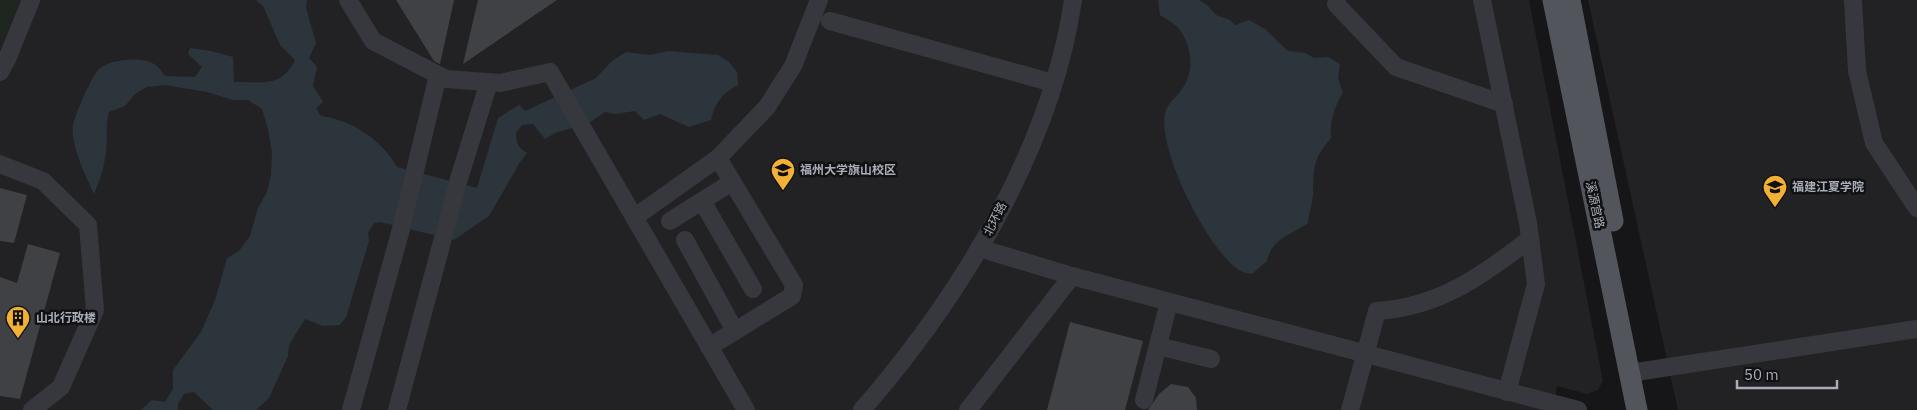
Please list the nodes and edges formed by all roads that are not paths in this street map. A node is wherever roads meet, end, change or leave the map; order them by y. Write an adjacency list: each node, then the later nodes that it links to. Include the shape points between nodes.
1 (31, 0): 11 (street)
2 (348, 0): 12 (street, via 373,41)
3 (819, 0): 16 (street, via 793,66 772,99)
4 (1073, 0): 14 (street, 北环路)
5 (1337, 0): 15 (street, via 1336,4 1396,66)
6 (1482, 0): 15 (street)
7 (1553, 0): 35 (main road, 溪源宫路)
8 (1570, 0): 35 (main road, 溪源宫路)
9 (1853, 0): 20 (street, via 1857,71 1874,143)
10 (830, 21): 14 (street)
11 (0, 72)
12 (438, 75): 13 (street, via 446,79); 39 (street, via 401,229)
13 (489, 82): 21 (street, via 500,83 550,72); 40 (street, via 458,182)
14 (1053, 83): 25 (street, 北环路, via 1021,168)
15 (1504, 104): 23 (street)
16 (718, 158): 18 (street); 21 (street)
17 (0, 164): 38 (street, via 43,182 88,225 95,310 61,387)
18 (732, 182): 19 (street); 30 (street, via 794,285 792,296)
19 (702, 201): 22 (street); 27 (street)
20 (1917, 208)
21 (635, 217): 32 (street)
22 (670, 221)
23 (1530, 239): 33 (street, via 1484,275 1451,292 1377,312); 36 (street, via 1536,284)
24 (685, 240): 30 (street)
25 (979, 248): 26 (street); 42 (street, 北环路, via 932,323)
26 (1072, 276): 28 (street); 43 (street)
27 (753, 289)
28 (1169, 302): 31 (street); 33 (street)
29 (1917, 329): 35 (street)
30 (735, 331): 32 (street)
31 (1158, 346): 34 (street); 37 (street)
32 (710, 347): 41 (street)
33 (1365, 354): 36 (street); 44 (street)
34 (1211, 359)
35 (1637, 372): 46 (main road, 溪源宫路); 47 (main road, 溪源宫路)
36 (1507, 392): 45 (street)
37 (1144, 400)
38 (32, 410)
39 (351, 410)
40 (397, 410)
41 (746, 410)
42 (862, 410)
43 (968, 410)
44 (1350, 410)
45 (1578, 410)
46 (1637, 410)
47 (1651, 410)

